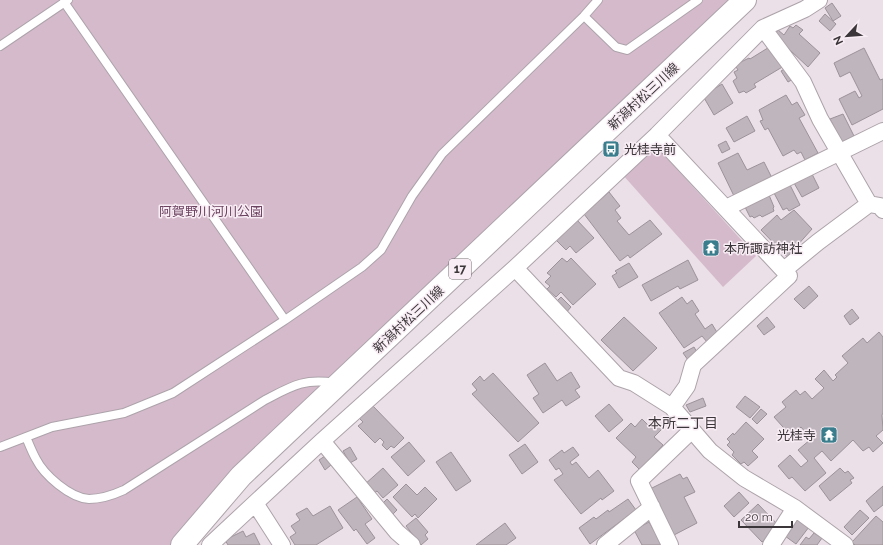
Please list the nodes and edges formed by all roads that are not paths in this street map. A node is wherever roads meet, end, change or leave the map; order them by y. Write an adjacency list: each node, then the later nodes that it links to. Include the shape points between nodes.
1 (598, 0): 6 (lane)
2 (698, 0): 6 (lane, via 627,50 616,47)
3 (745, 0): 17 (main road, 新潟村松三川線 / 17)
4 (819, 0): 7 (street)
5 (66, 1): 8 (lane); 16 (lane)
6 (584, 16): 16 (lane, via 442,154 412,196 380,250 362,266)
7 (763, 28): 10 (street); 11 (street, via 802,82)
8 (0, 46)
9 (883, 131): 11 (street)
10 (657, 134): 13 (street); 14 (street)
11 (840, 153): 12 (street); 13 (street)
12 (876, 207): 15 (street, via 818,242)
13 (726, 208): 15 (street)
14 (515, 268): 18 (street, via 619,378 634,383); 21 (street)
15 (784, 270): 18 (street, via 789,276 693,365 687,386)
16 (285, 320): 20 (lane, via 150,404 124,413 52,427)
17 (339, 384): 20 (lane, via 309,381 290,387 265,400 124,490 108,497 87,499 66,491 51,479 36,460); 26 (main road, 新潟村松三川線 / 17, via 241,476)
18 (672, 407): 19 (street)
19 (692, 430): 24 (street, via 639,481); 25 (street, via 710,451 744,478)
20 (26, 437): 22 (lane)
21 (322, 441): 23 (street); 29 (street, via 397,532)
22 (0, 447)
23 (255, 503): 27 (street); 28 (street)
24 (652, 507): 30 (street); 31 (street)
25 (795, 508): 32 (street); 33 (street)
26 (182, 545)
27 (210, 545)
28 (282, 545)
29 (412, 545)
30 (604, 545)
31 (670, 545)
32 (771, 545)
33 (845, 545)

